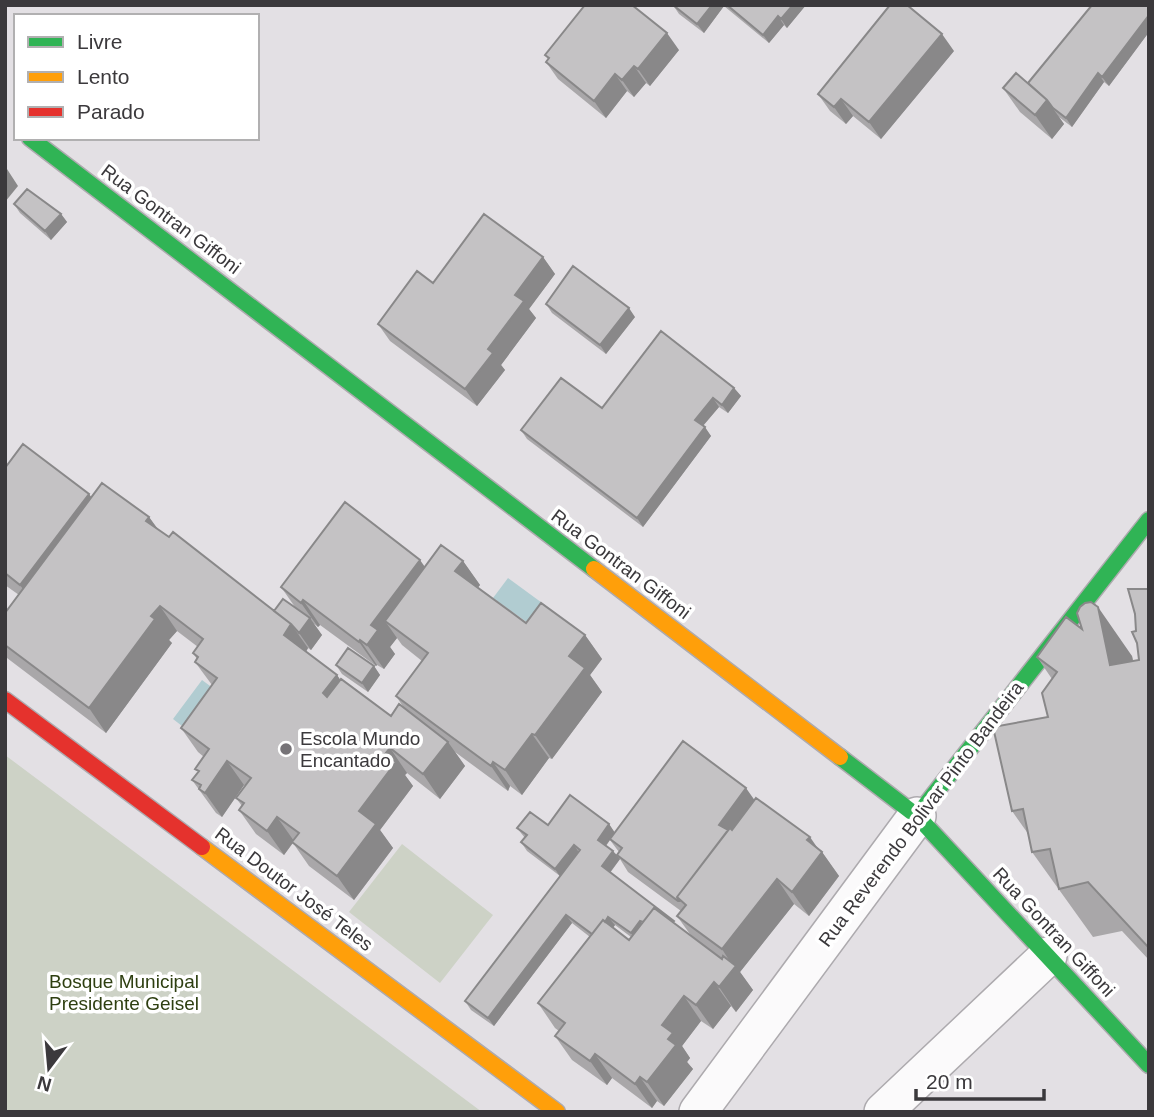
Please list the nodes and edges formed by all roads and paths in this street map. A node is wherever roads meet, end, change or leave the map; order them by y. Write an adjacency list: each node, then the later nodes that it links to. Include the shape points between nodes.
1 (33, 140): 4 (street, Rua Gontran Giffoni)
2 (1149, 520): 4 (street, Rua Reverendo Bolivar Pinto Bandeira)
3 (5, 700): 7 (street, Rua Doutor José Teles)
4 (917, 816): 5 (street, Rua Gontran Giffoni); 8 (street, Rua Reverendo Bolivar Pinto Bandeira)
5 (1048, 956): 6 (street, Rua Gontran Giffoni); 9 (street)
6 (1149, 1065)
7 (557, 1112)
8 (698, 1112)
9 (883, 1112)

